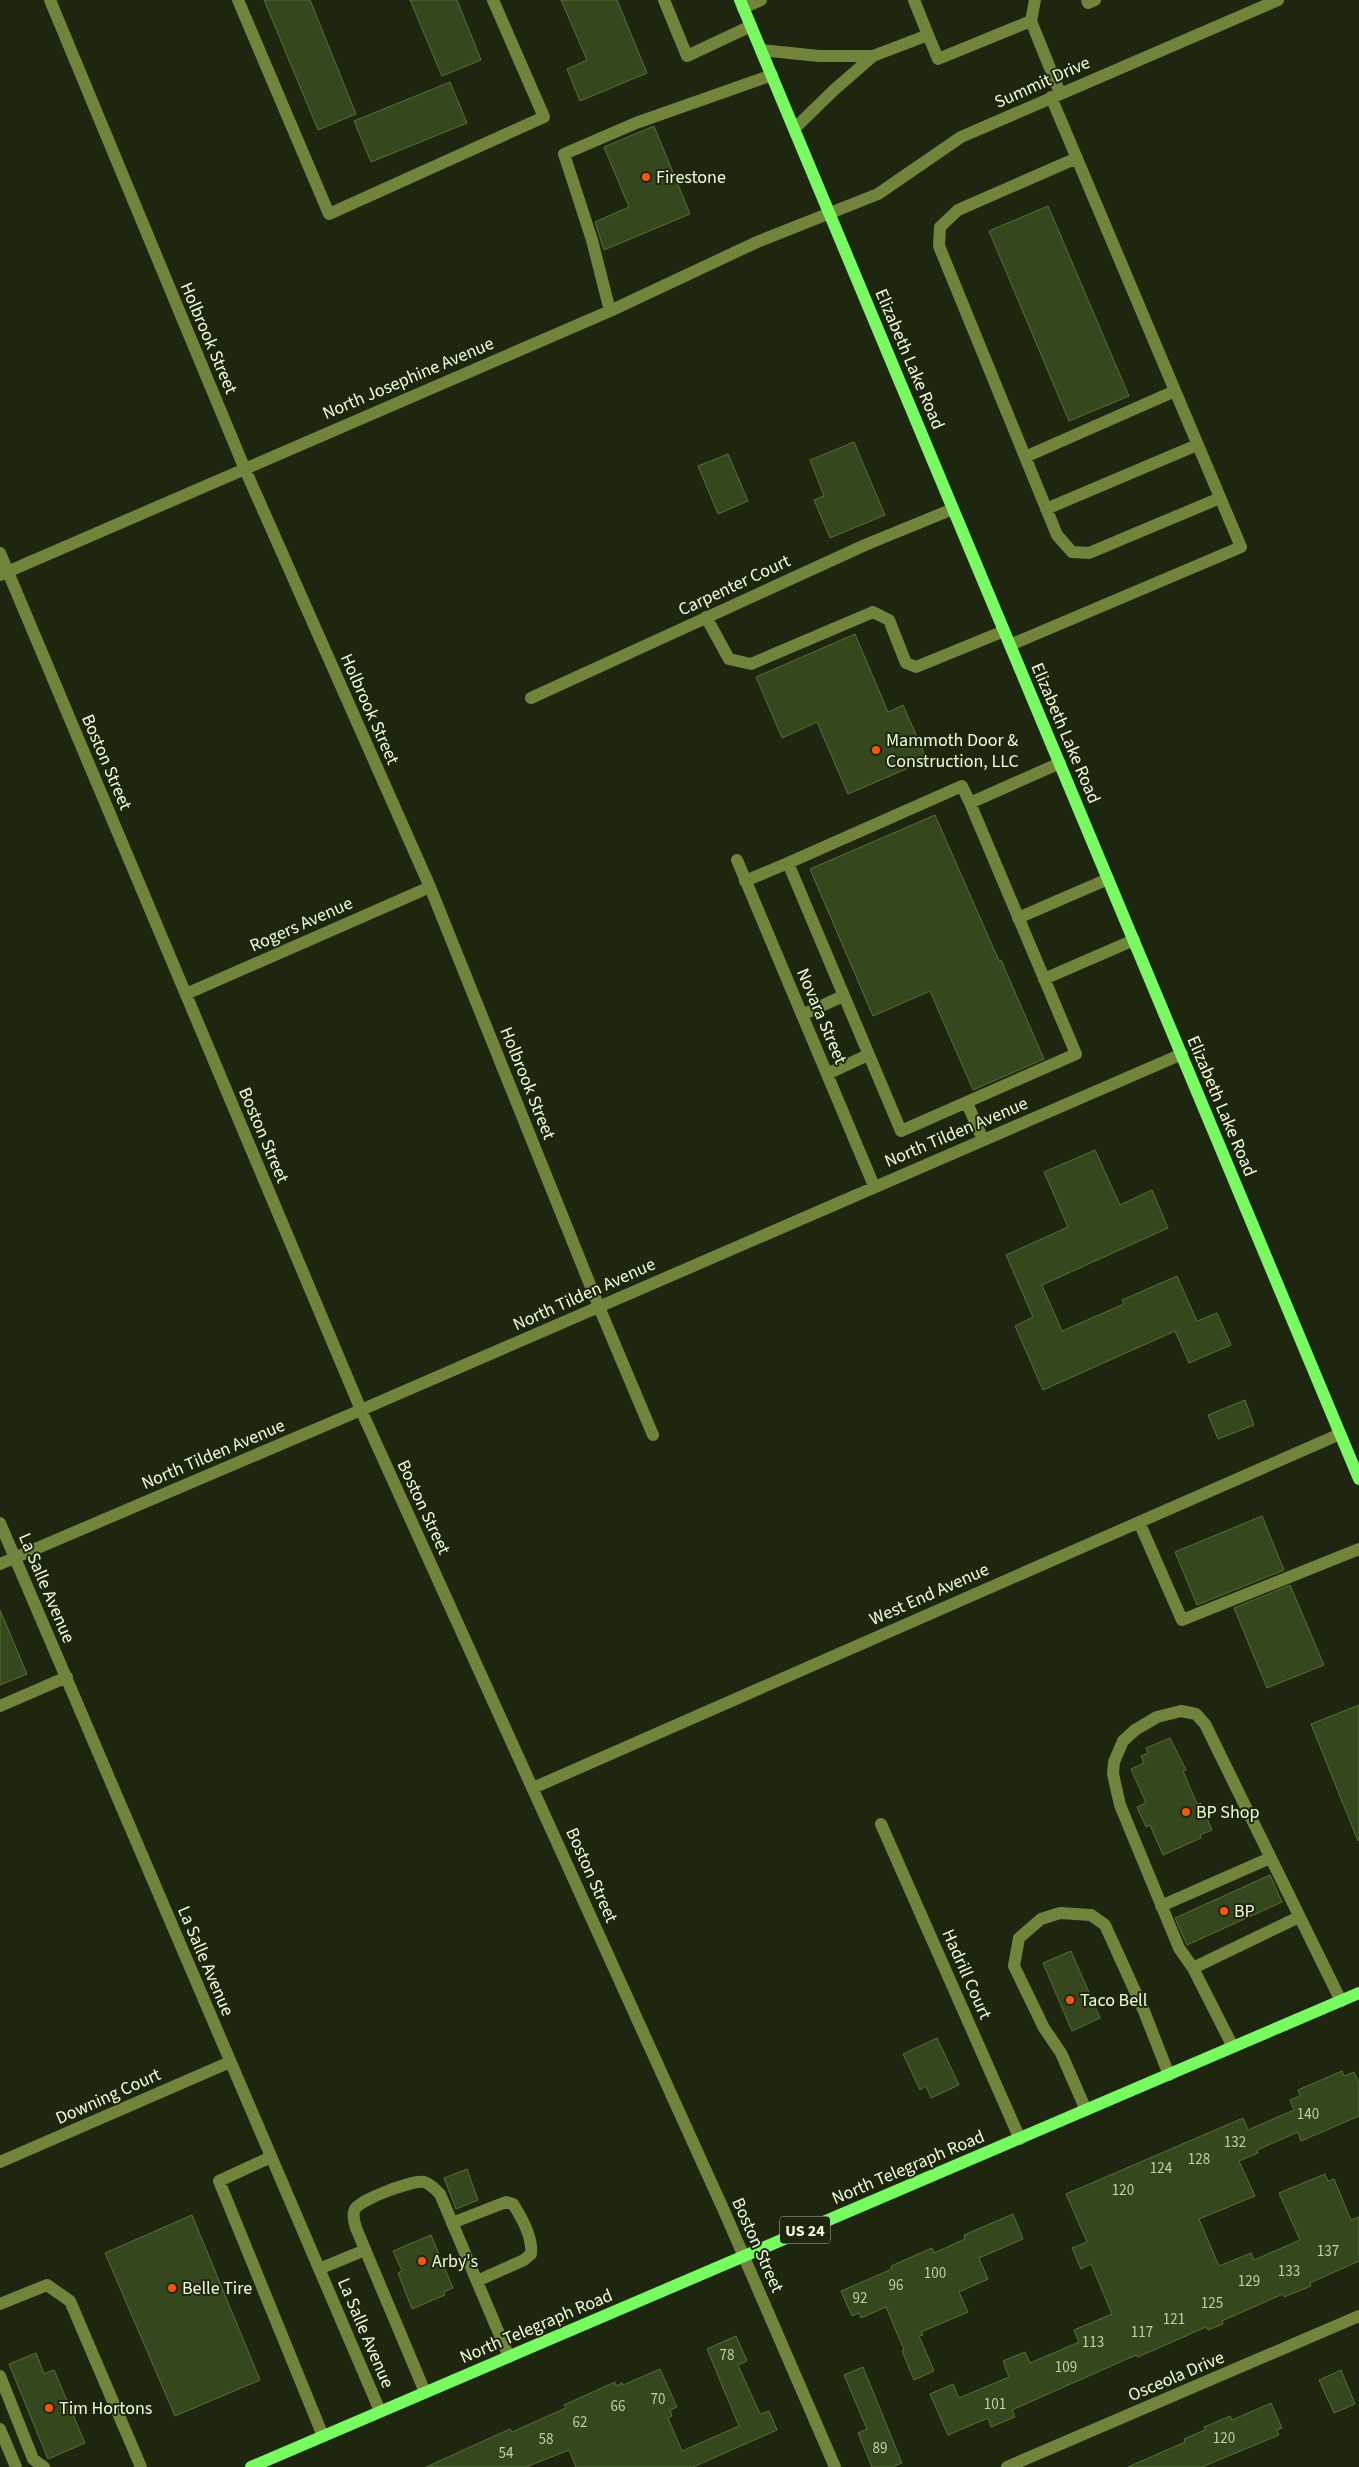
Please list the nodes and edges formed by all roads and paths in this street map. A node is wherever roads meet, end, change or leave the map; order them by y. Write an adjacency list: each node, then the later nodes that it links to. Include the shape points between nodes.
1 (50, 0): 26 (street, Holbrook Street)
2 (238, 0): 3 (street, via 329,214 544,118)
3 (493, 0)
4 (664, 0): 13 (street, via 687,56)
5 (761, 0): 11 (street)
6 (914, 0): 14 (street)
7 (1035, 0): 12 (street)
8 (1087, 0): 9 (street, via 1088,3)
9 (1095, 0)
10 (1278, 0): 18 (street, Summit Drive)
11 (742, 4): 13 (main road, Elizabeth Lake Road)
12 (1031, 21): 14 (street, via 938,59); 18 (street)
13 (752, 26): 15 (main road, Elizabeth Lake Road)
14 (928, 35): 16 (street)
15 (761, 50): 16 (street, via 819,56); 17 (main road, Elizabeth Lake Road)
16 (872, 56): 19 (street)
17 (772, 75): 19 (main road, Elizabeth Lake Road); 22 (street, via 636,123 564,154 592,240)
18 (1056, 95): 20 (street); 21 (street, Summit Drive, via 961,137 878,194)
19 (794, 129): 21 (main road, Elizabeth Lake Road)
20 (1077, 158): 23 (street); 25 (street, via 958,210 940,227 939,246)
21 (829, 213): 22 (street, North Josephine Avenue, via 757,242); 28 (main road, Elizabeth Lake Road)
22 (610, 311): 26 (street, North Josephine Avenue)
23 (1175, 391): 24 (street); 25 (street)
24 (1197, 445): 27 (street); 29 (street)
25 (1025, 457): 29 (street)
26 (244, 468): 31 (street, North Josephine Avenue); 42 (street, Holbrook Street)
27 (1220, 498): 29 (street, via 1089,553 1072,552 1056,536); 34 (street, via 1241,547)
28 (953, 508): 32 (street, Carpenter Court); 33 (main road, Elizabeth Lake Road)
29 (1046, 509)
30 (0, 553): 31 (street, Boston Street)
31 (4, 573): 46 (street, Boston Street)
32 (706, 617): 33 (street, via 729,659 751,664 873,612 889,620 906,663 916,667); 35 (street, Carpenter Court)
33 (1004, 630): 34 (main road, Elizabeth Lake Road)
34 (1010, 645): 36 (main road, Elizabeth Lake Road)
35 (531, 698)
36 (1060, 763): 37 (street); 40 (main road, Elizabeth Lake Road)
37 (970, 803): 39 (street, via 962,786); 43 (street)
38 (737, 860): 41 (street, Novara Street)
39 (788, 863): 41 (street); 47 (street)
40 (1108, 878): 43 (street); 44 (main road, Elizabeth Lake Road)
41 (746, 881): 48 (street, Novara Street)
42 (430, 887): 46 (street, Rogers Avenue); 55 (street, Holbrook Street)
43 (1018, 918): 45 (street)
44 (1134, 940): 45 (street); 49 (main road, Elizabeth Lake Road)
45 (1044, 979): 52 (street, via 1076,1054)
46 (186, 994): 56 (street, Boston Street)
47 (844, 996): 48 (street); 50 (street)
48 (802, 1015): 51 (street, Novara Street)
49 (1182, 1054): 53 (street, North Tilden Avenue); 57 (main road, Elizabeth Lake Road)
50 (868, 1055): 51 (street); 52 (street, via 901,1131)
51 (827, 1074): 54 (street, Novara Street)
52 (967, 1103): 53 (street)
53 (982, 1140): 54 (street, North Tilden Avenue)
54 (874, 1186): 55 (street, North Tilden Avenue)
55 (599, 1307): 56 (street, North Tilden Avenue); 58 (street, Holbrook Street)
56 (361, 1410): 63 (street, North Tilden Avenue); 67 (street, Boston Street)
57 (1340, 1434): 59 (main road, Elizabeth Lake Road); 60 (street, West End Avenue)
58 (652, 1435)
59 (1359, 1479)
60 (1139, 1522): 62 (street, via 1182,1620); 67 (street, West End Avenue)
61 (0, 1523): 63 (street, La Salle Avenue)
62 (1359, 1549)
63 (14, 1558): 64 (street, North Tilden Avenue); 65 (street, La Salle Avenue)
64 (0, 1564)
65 (67, 1677): 66 (street); 76 (street, La Salle Avenue)
66 (0, 1706)
67 (533, 1788): 84 (street, Boston Street)
68 (881, 1824): 79 (street, Hadrill Court)
69 (1270, 1858): 70 (street); 70 (street, via 1205,1724 1196,1714 1181,1711 1157,1718 1123,1741 1114,1762 1113,1774 1120,1805); 71 (street)
70 (1161, 1906): 72 (street, via 1179,1948)
71 (1298, 1917): 72 (street); 74 (street)
72 (1193, 1968): 75 (street)
73 (1359, 1994): 74 (main road, North Telegraph Road / US 24)
74 (1341, 2001): 75 (main road, North Telegraph Road / US 24)
75 (1233, 2047): 77 (main road, North Telegraph Road / US 24)
76 (230, 2062): 80 (street, La Salle Avenue); 81 (street, Downing Court)
77 (1169, 2075): 78 (main road, North Telegraph Road / US 24); 78 (street, via 1105,1925 1090,1916 1060,1913 1041,1919 1019,1938 1014,1966 1044,2028 1061,2053)
78 (1086, 2110): 79 (main road, North Telegraph Road / US 24)
79 (1020, 2138): 84 (main road, North Telegraph Road / US 24)
80 (271, 2157): 85 (street, La Salle Avenue); 94 (street, via 219,2181)
81 (0, 2162)
82 (452, 2223): 83 (street, via 440,2194 426,2182 414,2182 356,2208 354,2222); 86 (street); 86 (street, via 506,2202 513,2204 518,2212 532,2246 531,2254)
83 (365, 2250): 85 (street); 91 (street)
84 (744, 2256): 89 (main road, North Telegraph Road / US 24); 99 (street, Boston Street)
85 (319, 2269): 92 (street, La Salle Avenue)
86 (477, 2281): 89 (street)
87 (0, 2304): 97 (street, via 47,2285 70,2301)
88 (1359, 2316): 100 (street, Osceola Drive)
89 (509, 2357): 91 (main road, North Telegraph Road / US 24)
90 (0, 2376): 96 (street, via 33,2459)
91 (426, 2392): 92 (main road, North Telegraph Road / US 24)
92 (380, 2412): 94 (main road, North Telegraph Road / US 24)
93 (0, 2429): 95 (street)
94 (323, 2436): 98 (main road, North Telegraph Road / US 24)
95 (16, 2467)
96 (44, 2467)
97 (141, 2467)
98 (251, 2467)
99 (835, 2467)
100 (1007, 2467)

